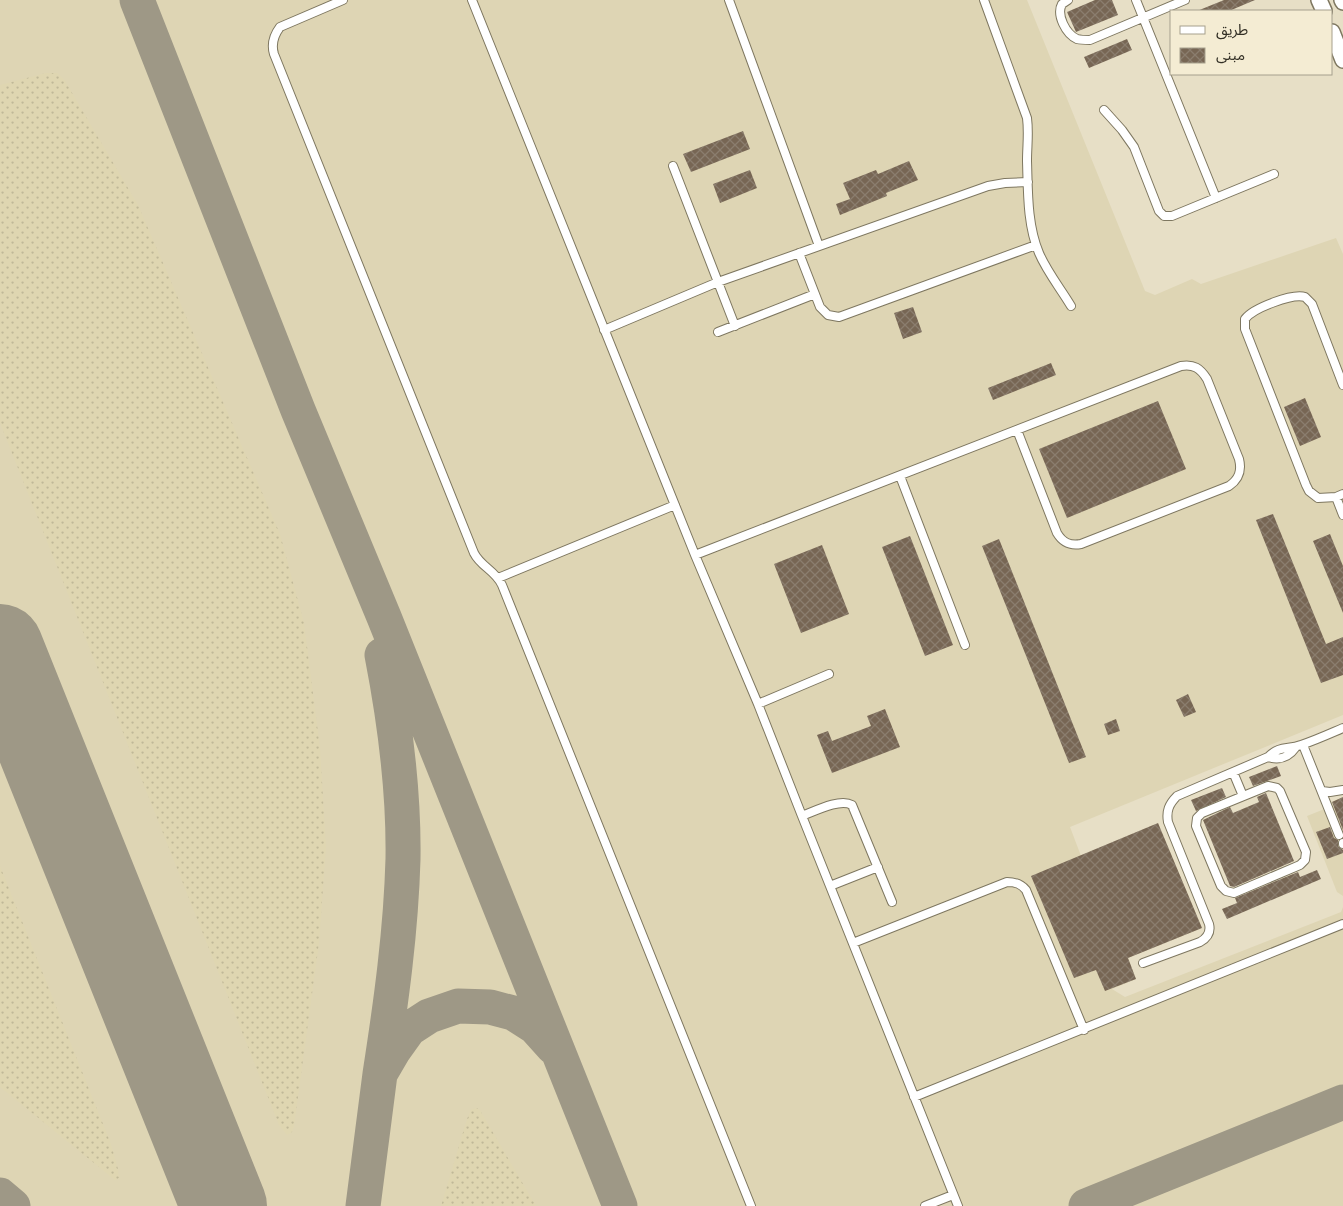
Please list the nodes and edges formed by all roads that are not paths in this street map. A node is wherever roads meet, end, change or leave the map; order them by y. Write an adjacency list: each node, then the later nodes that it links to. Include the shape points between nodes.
1 (343, 0): 32 (lane, via 280,27 275,33 272,48 474,552 482,565)
2 (472, 0): 23 (lane)
3 (729, 0): 17 (lane)
4 (984, 0): 14 (lane, via 1027,118)
5 (1068, 0): 8 (lane, via 1059,11 1068,32 1077,39 1090,40)
6 (1136, 0): 8 (lane)
7 (1186, 0): 8 (lane)
8 (1143, 17): 15 (lane)
9 (1333, 35): 10 (street)
10 (1343, 60)
11 (1104, 110): 15 (lane, via 1134,146 1161,214 1172,216)
12 (673, 166): 19 (lane)
13 (1274, 174): 15 (lane)
14 (1028, 182): 16 (lane); 17 (lane, via 988,186)
15 (1216, 198)
16 (1036, 245): 20 (lane, via 839,317 823,312); 21 (lane)
17 (819, 246): 18 (lane)
18 (799, 254): 19 (lane); 20 (lane)
19 (718, 282): 22 (lane); 23 (lane)
20 (815, 294): 22 (lane)
21 (1071, 306)
22 (735, 326): 24 (lane)
23 (604, 330): 29 (lane)
24 (718, 332)
25 (1343, 385): 28 (lane, via 1309,300 1293,296 1252,312 1245,319 1245,329 1309,491 1318,498)
26 (1016, 430): 26 (lane, via 1057,533 1061,539 1074,545 1229,486 1239,475 1239,459 1203,372 1189,365); 27 (lane)
27 (900, 476): 31 (lane); 33 (lane)
28 (1339, 495): 30 (lane)
29 (675, 505): 31 (lane); 32 (lane)
30 (1343, 515)
31 (695, 555): 35 (lane)
32 (498, 578): 53 (lane)
33 (964, 645)
34 (829, 674): 35 (lane)
35 (758, 704): 42 (lane)
36 (1343, 728): 37 (lane)
37 (1300, 746): 38 (lane, via 1290,755 1277,760 1268,758); 40 (lane)
38 (1233, 772): 41 (lane); 49 (lane, via 1177,796 1167,812 1168,822 1209,924 1208,936)
39 (1343, 790): 40 (lane)
40 (1322, 791): 43 (lane)
41 (1243, 796): 41 (lane, via 1197,818 1196,826 1221,886 1230,893 1300,866 1306,856 1277,788 1268,786)
42 (802, 816): 44 (lane, via 839,802 852,805); 45 (lane)
43 (1339, 834)
44 (878, 867): 45 (lane); 46 (lane)
45 (830, 886): 48 (lane)
46 (892, 902)
47 (1343, 924): 50 (lane)
48 (853, 943): 50 (lane, via 1007,882 1022,885); 51 (lane)
49 (1144, 963)
50 (1084, 1030): 51 (lane)
51 (914, 1097): 52 (lane)
52 (953, 1195): 54 (lane); 55 (lane)
53 (750, 1206)
54 (925, 1206)
55 (958, 1206)

